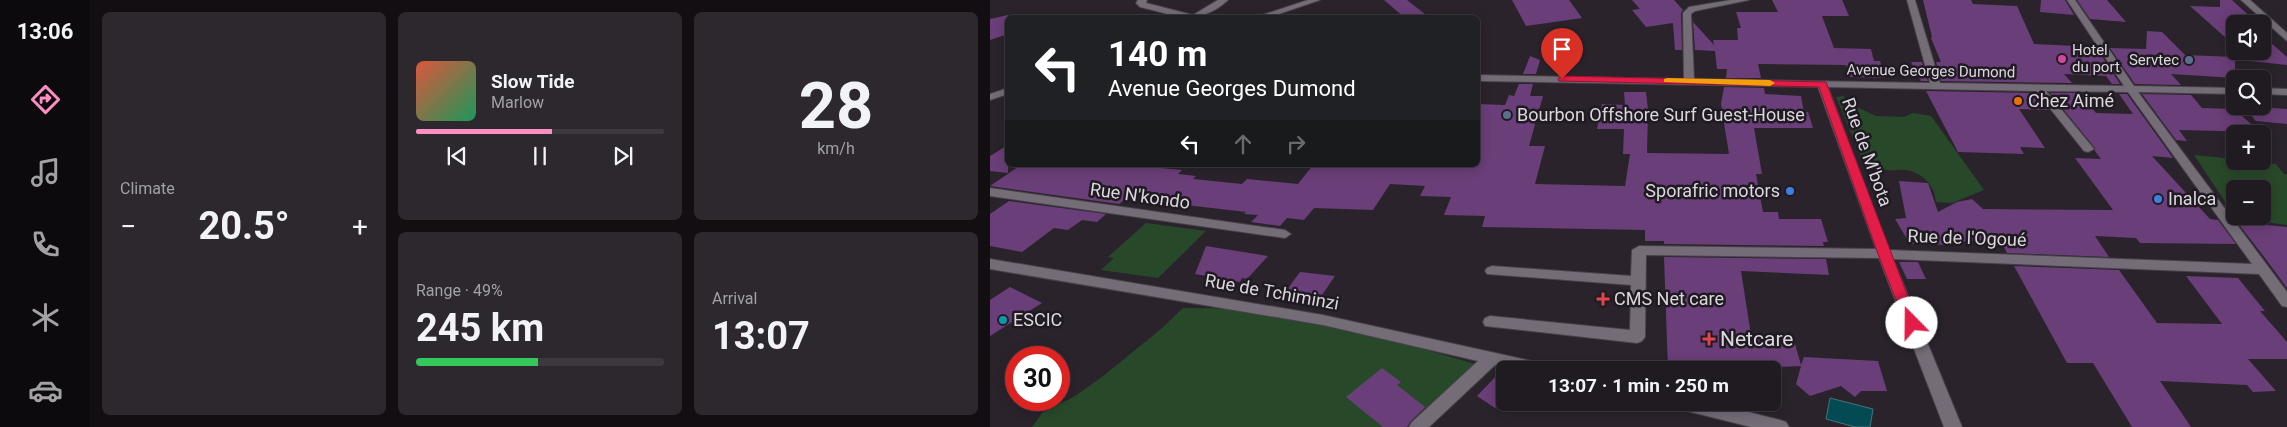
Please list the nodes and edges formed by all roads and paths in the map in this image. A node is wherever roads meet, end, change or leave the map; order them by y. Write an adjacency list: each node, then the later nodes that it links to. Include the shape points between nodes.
1 (1143, 0): 8 (street, via 1140,3 1143,5)
2 (1224, 0): 9 (street)
3 (1316, 0): 10 (street)
4 (1745, 0): 13 (street, via 1692,9 1687,13)
5 (1911, 0): 15 (street)
6 (2071, 0): 17 (street)
7 (2245, 0): 11 (street)
8 (1185, 15)
9 (1197, 15)
10 (1267, 15)
11 (2287, 38)
12 (1480, 78): 13 (street, Avenue Georges Dumond)
13 (1690, 81): 14 (street, Avenue Georges Dumond)
14 (1822, 84): 15 (street, Avenue Georges Dumond); 26 (street, Rue de M'bota)
15 (1936, 86): 16 (street, Avenue Georges Dumond)
16 (2038, 87): 17 (street, Avenue Georges Dumond); 23 (street)
17 (2130, 88): 18 (street, Avenue Georges Dumond); 28 (street)
18 (2226, 91)
19 (2271, 91): 21 (street)
20 (1005, 92): 22 (street)
21 (2287, 92)
22 (990, 97)
23 (2088, 149)
24 (990, 192): 25 (street, Rue N'kondo)
25 (1285, 234)
26 (1884, 254): 28 (street, Rue de l'Ogoué); 30 (street, Rue de l'Ogoué, via 1639,250); 38 (street, Rue de M'bota)
27 (990, 264): 33 (street, Rue de Tchiminzi, via 1324,320)
28 (2264, 269): 31 (street)
29 (1492, 271): 30 (street)
30 (1638, 281): 32 (street, via 1637,337)
31 (2287, 302)
32 (1490, 322)
33 (1493, 357): 34 (street, Rue de Tchiminzi); 36 (street)
34 (1509, 361)
35 (1715, 411): 37 (street)
36 (1418, 427)
37 (1780, 427)
38 (1953, 427)

